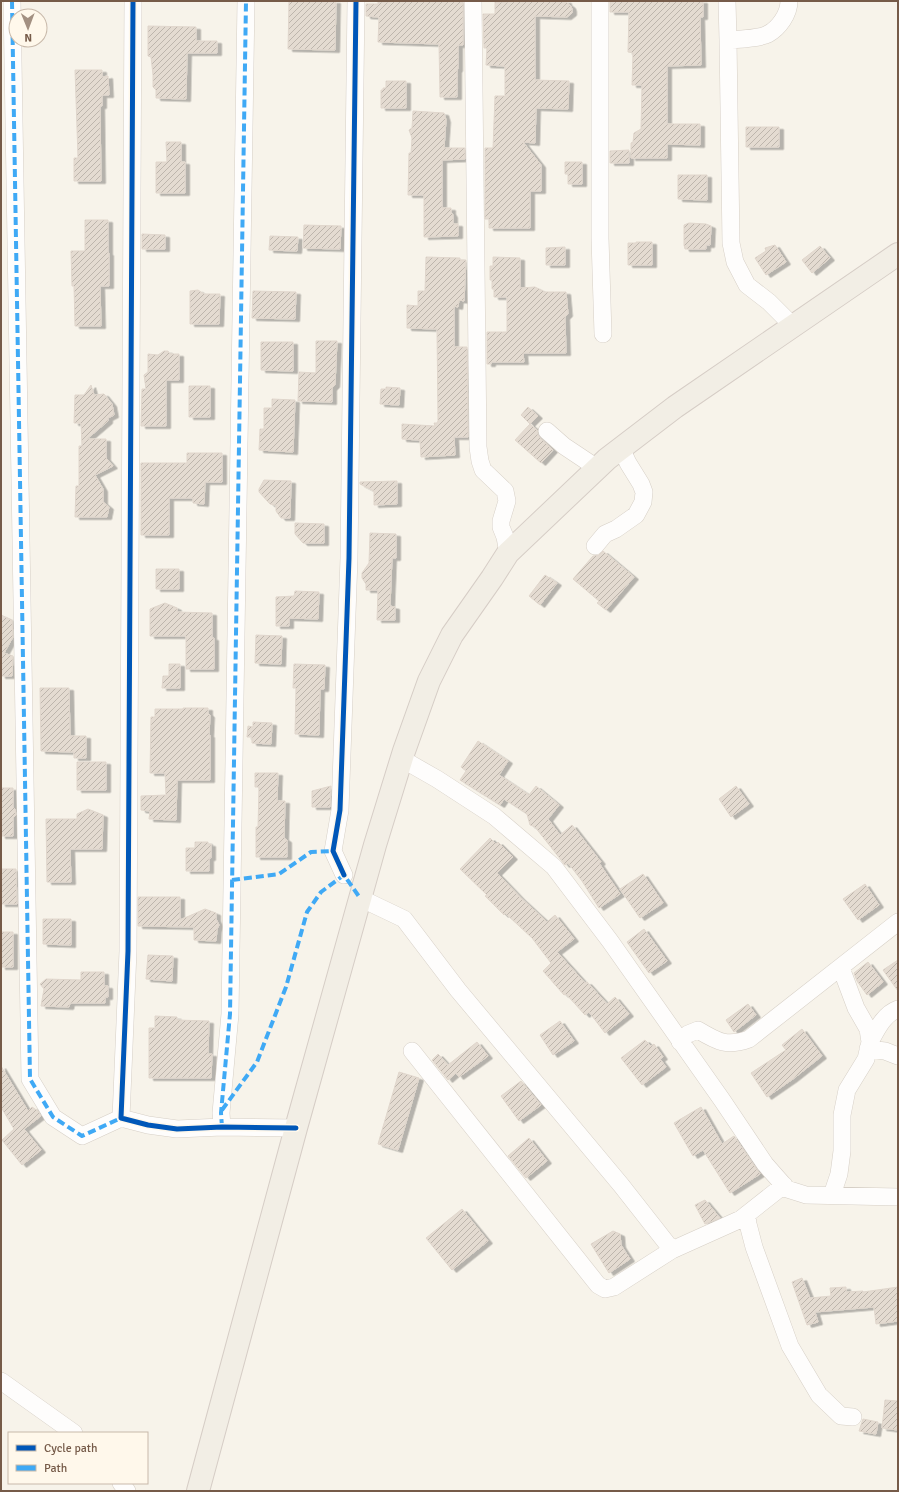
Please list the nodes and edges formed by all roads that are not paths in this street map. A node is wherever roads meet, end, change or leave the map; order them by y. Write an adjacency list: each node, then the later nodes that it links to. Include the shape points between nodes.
1 (12, 1): 28 (street, via 30,1079 53,1117 82,1136)
2 (133, 1): 28 (street, via 128,951)
3 (246, 1): 29 (street, via 230,1007)
4 (356, 1): 19 (street, via 349,558 340,810 333,850)
5 (473, 1): 17 (street, via 478,447 483,470 505,491 507,501 501,527)
6 (600, 1): 12 (street, via 600,238)
7 (727, 1): 9 (street)
8 (789, 1): 9 (street, via 784,18 768,34)
9 (728, 40): 11 (street, via 731,243 735,262 747,285)
10 (896, 258): 11 (main road)
11 (793, 326): 14 (main road, via 675,407)
12 (603, 334)
13 (547, 431): 15 (street)
14 (621, 448): 15 (main road); 16 (street, via 641,484 644,492 643,502 636,515 605,534)
15 (597, 468): 17 (main road)
16 (595, 546)
17 (508, 553): 18 (main road, via 452,634 429,681)
18 (402, 759): 20 (main road); 24 (street, via 494,816 554,867 610,941)
19 (344, 875)
20 (360, 898): 30 (main road); 35 (street, via 404,919 458,990)
21 (898, 922): 22 (street)
22 (841, 968): 24 (street, via 749,1039 736,1043 724,1042 698,1030 688,1034); 25 (street, via 856,1008 868,1028)
23 (898, 1009): 25 (street, via 892,1011 882,1022)
24 (680, 1042): 31 (street, via 765,1164)
25 (869, 1046): 27 (street); 32 (street, via 866,1059 847,1090 842,1115 839,1174)
26 (412, 1051): 35 (street, via 598,1285 605,1289 614,1287)
27 (898, 1056)
28 (121, 1118): 29 (street, via 177,1129)
29 (222, 1127): 30 (street)
30 (296, 1128): 39 (main road)
31 (784, 1185): 32 (street, via 787,1189 806,1195); 34 (street)
32 (832, 1195): 33 (street)
33 (898, 1198)
34 (747, 1214): 35 (street); 37 (street, via 754,1247 790,1346 819,1395 841,1416)
35 (672, 1250)
36 (1, 1381): 38 (street)
37 (853, 1418)
38 (73, 1432)
39 (198, 1491)

